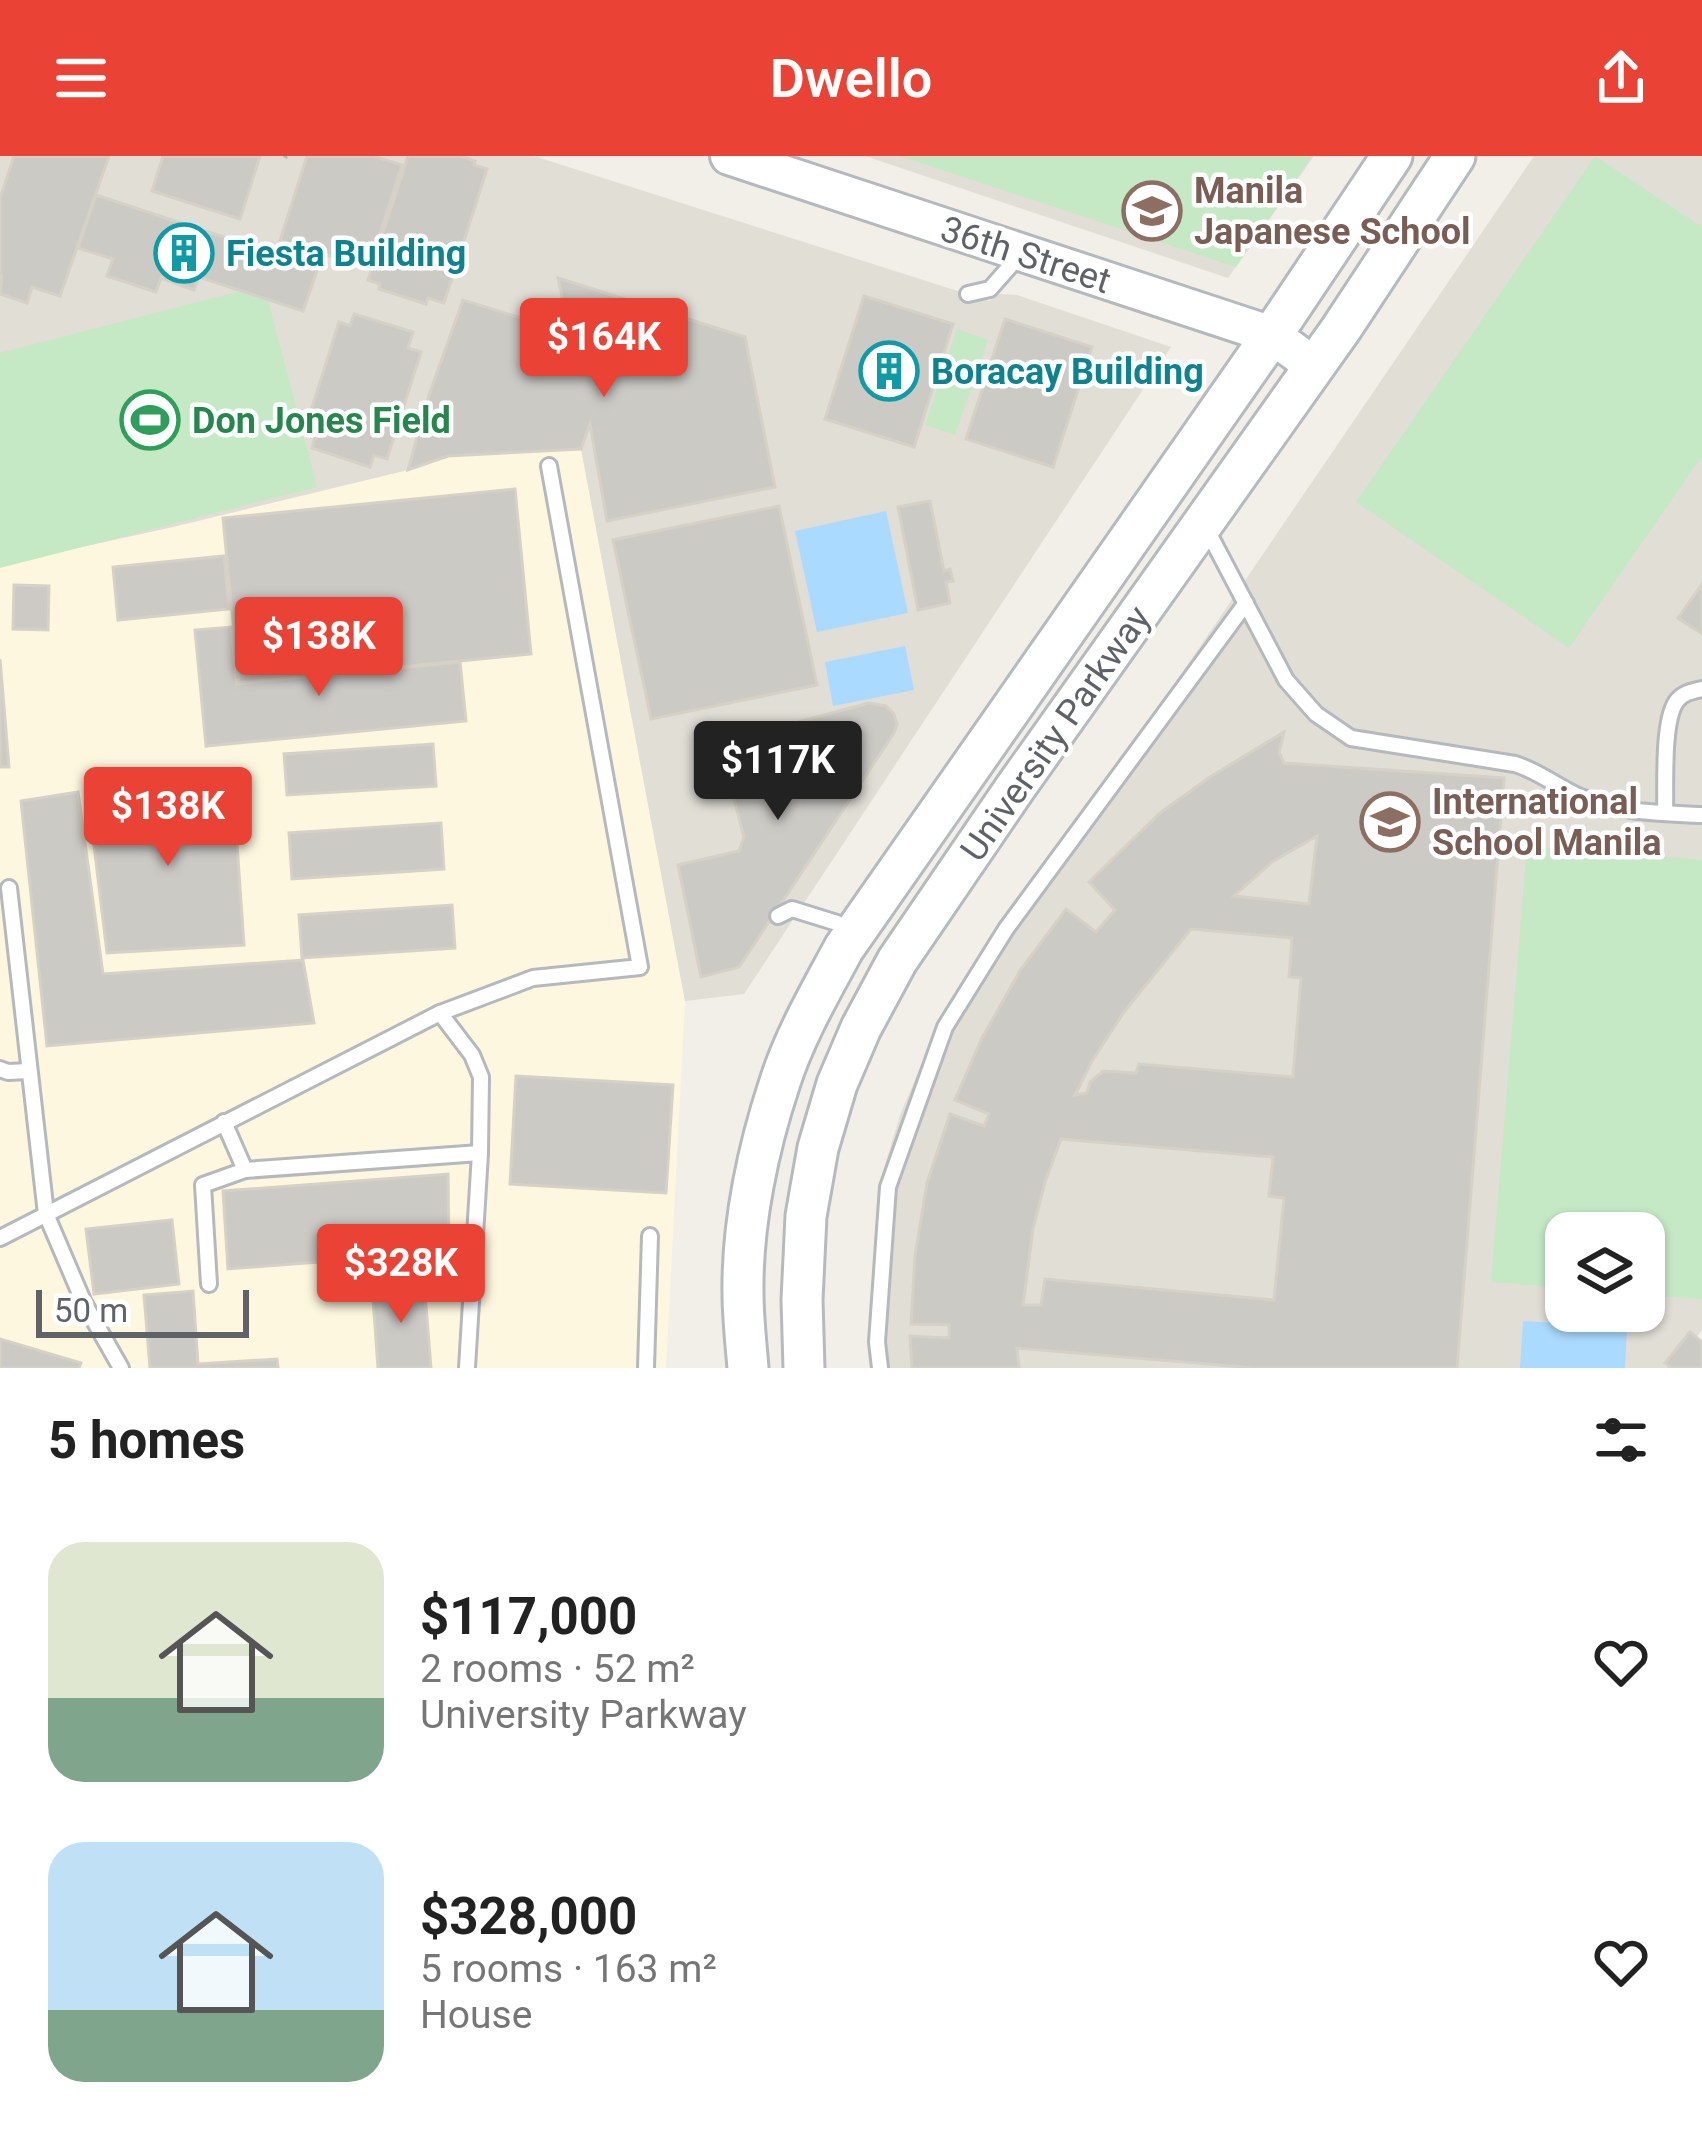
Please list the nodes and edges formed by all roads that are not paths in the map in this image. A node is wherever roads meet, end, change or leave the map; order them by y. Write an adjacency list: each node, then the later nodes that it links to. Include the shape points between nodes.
1 (729, 156): 4 (street, 36th Street)
2 (1392, 156): 7 (main road, University Parkway)
3 (1455, 156): 8 (main road, University Parkway)
4 (777, 164): 5 (street, 36th Street)
5 (1022, 253): 6 (lane, via 990,289); 7 (street, 36th Street)
6 (968, 294)
7 (1272, 335): 8 (street, 36th Street); 31 (main road, University Parkway, via 844,948 805,1021 780,1079 749,1219)
8 (1314, 366): 10 (main road, University Parkway)
9 (549, 466): 18 (lane, via 640,967 533,979)
10 (1203, 522): 11 (lane); 32 (main road, University Parkway, via 923,923 861,1028 824,1127 806,1216)
11 (1246, 603): 13 (lane, via 1286,680 1351,738 1515,764 1595,802); 33 (lane, via 1006,929 945,1027 888,1187)
12 (1702, 689): 13 (lane, via 1685,693 1671,715)
13 (1665, 813): 14 (lane)
14 (1702, 815)
15 (9, 888): 20 (lane)
16 (778, 916): 17 (lane, via 792,909)
17 (837, 923)
18 (440, 1013): 21 (lane); 22 (lane, via 481,1077)
19 (0, 1069): 20 (lane)
20 (28, 1071): 24 (lane)
21 (224, 1122): 23 (lane); 24 (lane)
22 (480, 1153): 23 (lane); 29 (lane)
23 (245, 1170): 27 (lane, via 203,1185)
24 (46, 1214): 26 (lane); 28 (lane)
25 (650, 1236): 30 (lane)
26 (0, 1238)
27 (209, 1284)
28 (121, 1368)
29 (467, 1368)
30 (646, 1368)
31 (748, 1368)
32 (805, 1368)
33 (880, 1368)

